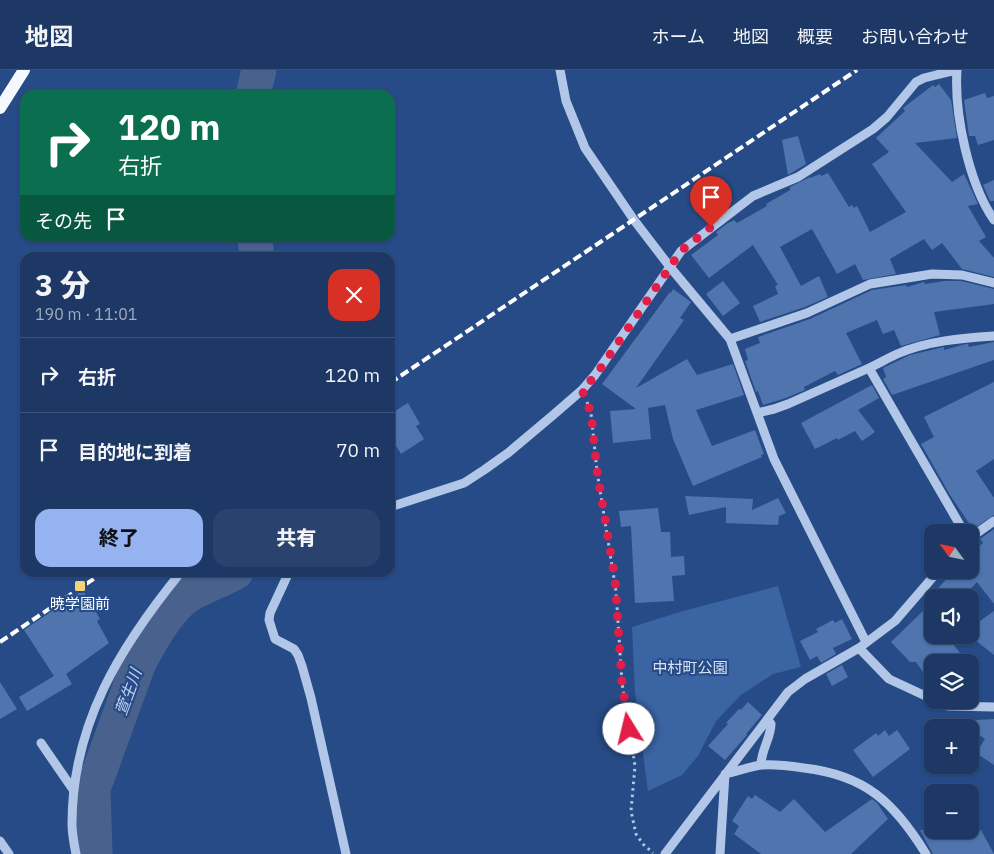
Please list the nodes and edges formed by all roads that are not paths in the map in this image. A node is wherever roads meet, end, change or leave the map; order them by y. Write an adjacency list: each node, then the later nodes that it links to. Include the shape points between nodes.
1 (24, 70): 3 (main road)
2 (560, 70): 5 (street, via 566,101 585,148)
3 (0, 108)
4 (994, 220): 5 (street, via 986,209 962,137 957,70 916,82 887,118 873,129 798,177 742,203 681,251)
5 (670, 266): 8 (street); 11 (street, via 596,375 582,390 508,453 464,483)
6 (994, 283): 8 (street, via 962,274 932,274 870,284 807,314)
7 (994, 336): 9 (street, via 918,348)
8 (730, 339): 10 (street)
9 (869, 368): 10 (street, via 788,404); 13 (street)
10 (757, 413): 18 (street, via 774,459)
11 (395, 504)
12 (994, 521): 14 (street)
13 (959, 524)
14 (979, 532)
15 (177, 577): 26 (street, via 129,640 94,708)
16 (287, 577): 30 (street, via 269,620 275,639 294,649 302,666)
17 (931, 579): 18 (street, via 895,621)
18 (862, 645): 19 (street, via 889,679); 22 (street, via 796,684)
19 (924, 696)
20 (979, 707): 21 (street)
21 (994, 707)
22 (768, 720): 24 (street, via 771,731 762,752); 25 (street)
23 (41, 743): 26 (street)
24 (761, 765): 25 (street); 33 (street, via 822,770 863,785 880,796 896,813)
25 (725, 774): 31 (street); 32 (street)
26 (74, 791): 29 (street, via 72,825)
27 (0, 841): 28 (street)
28 (9, 854)
29 (76, 854)
30 (346, 854)
31 (665, 854)
32 (720, 854)
33 (926, 854)

